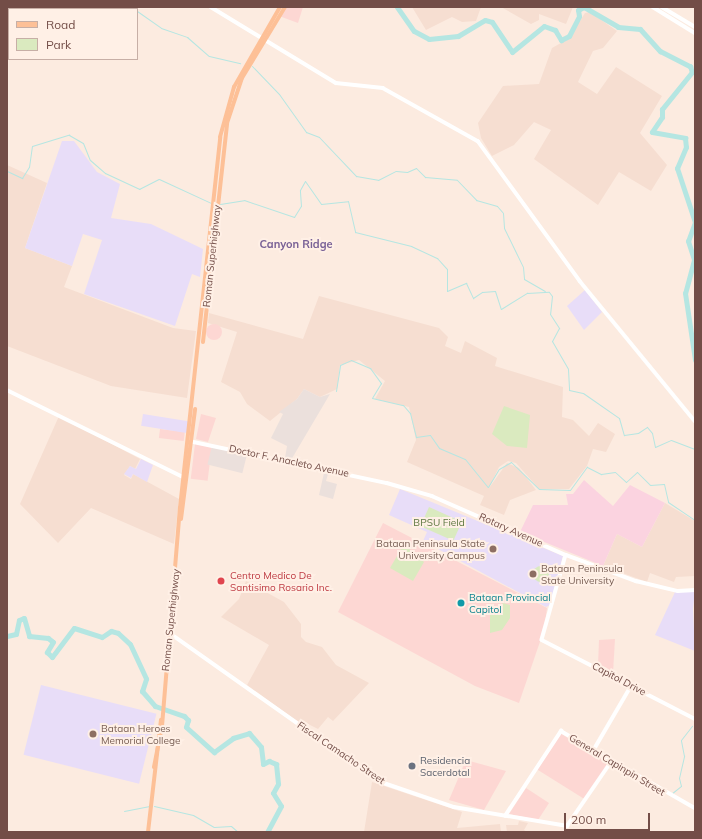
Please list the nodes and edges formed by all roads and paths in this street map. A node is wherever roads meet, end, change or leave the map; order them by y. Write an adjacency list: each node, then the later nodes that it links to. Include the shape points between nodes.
1 (211, 7): 8 (street)
2 (280, 7): 8 (main road, Roman Superhighway)
3 (285, 7): 8 (main road, Roman Superhighway)
4 (653, 7): 7 (street)
5 (662, 7): 6 (street)
6 (695, 27)
7 (695, 33)
8 (264, 38): 10 (street, via 340,85 383,88 478,141 580,280); 11 (main road, Roman Superhighway, via 230,98 220,137 215,209)
9 (7, 390): 12 (street)
10 (695, 420)
11 (190, 441): 12 (main road, Roman Superhighway); 13 (street, Doctor F. Anacleto Avenue); 14 (main road, Roman Superhighway)
12 (183, 477): 14 (main road, Roman Superhighway)
13 (387, 483): 15 (street, Rotary Avenue, via 453,505)
14 (181, 519): 17 (main road, Roman Superhighway)
15 (566, 555): 16 (street, Rotary Avenue, via 663,588); 18 (street, Capitol Drive, via 542,640)
16 (695, 590)
17 (171, 636): 23 (street, Fiscal Camacho Street, via 381,782 454,807); 24 (main road, Roman Superhighway)
18 (631, 686): 19 (street, Capitol Drive); 20 (street)
19 (695, 719)
20 (593, 751): 21 (street, General Capinpin Street); 23 (street, General Capinpin Street, via 561,731)
21 (611, 762): 22 (street, General Capinpin Street); 23 (street, Fiscal Camacho Street, via 567,826)
22 (694, 806)
23 (505, 816)
24 (148, 832)

